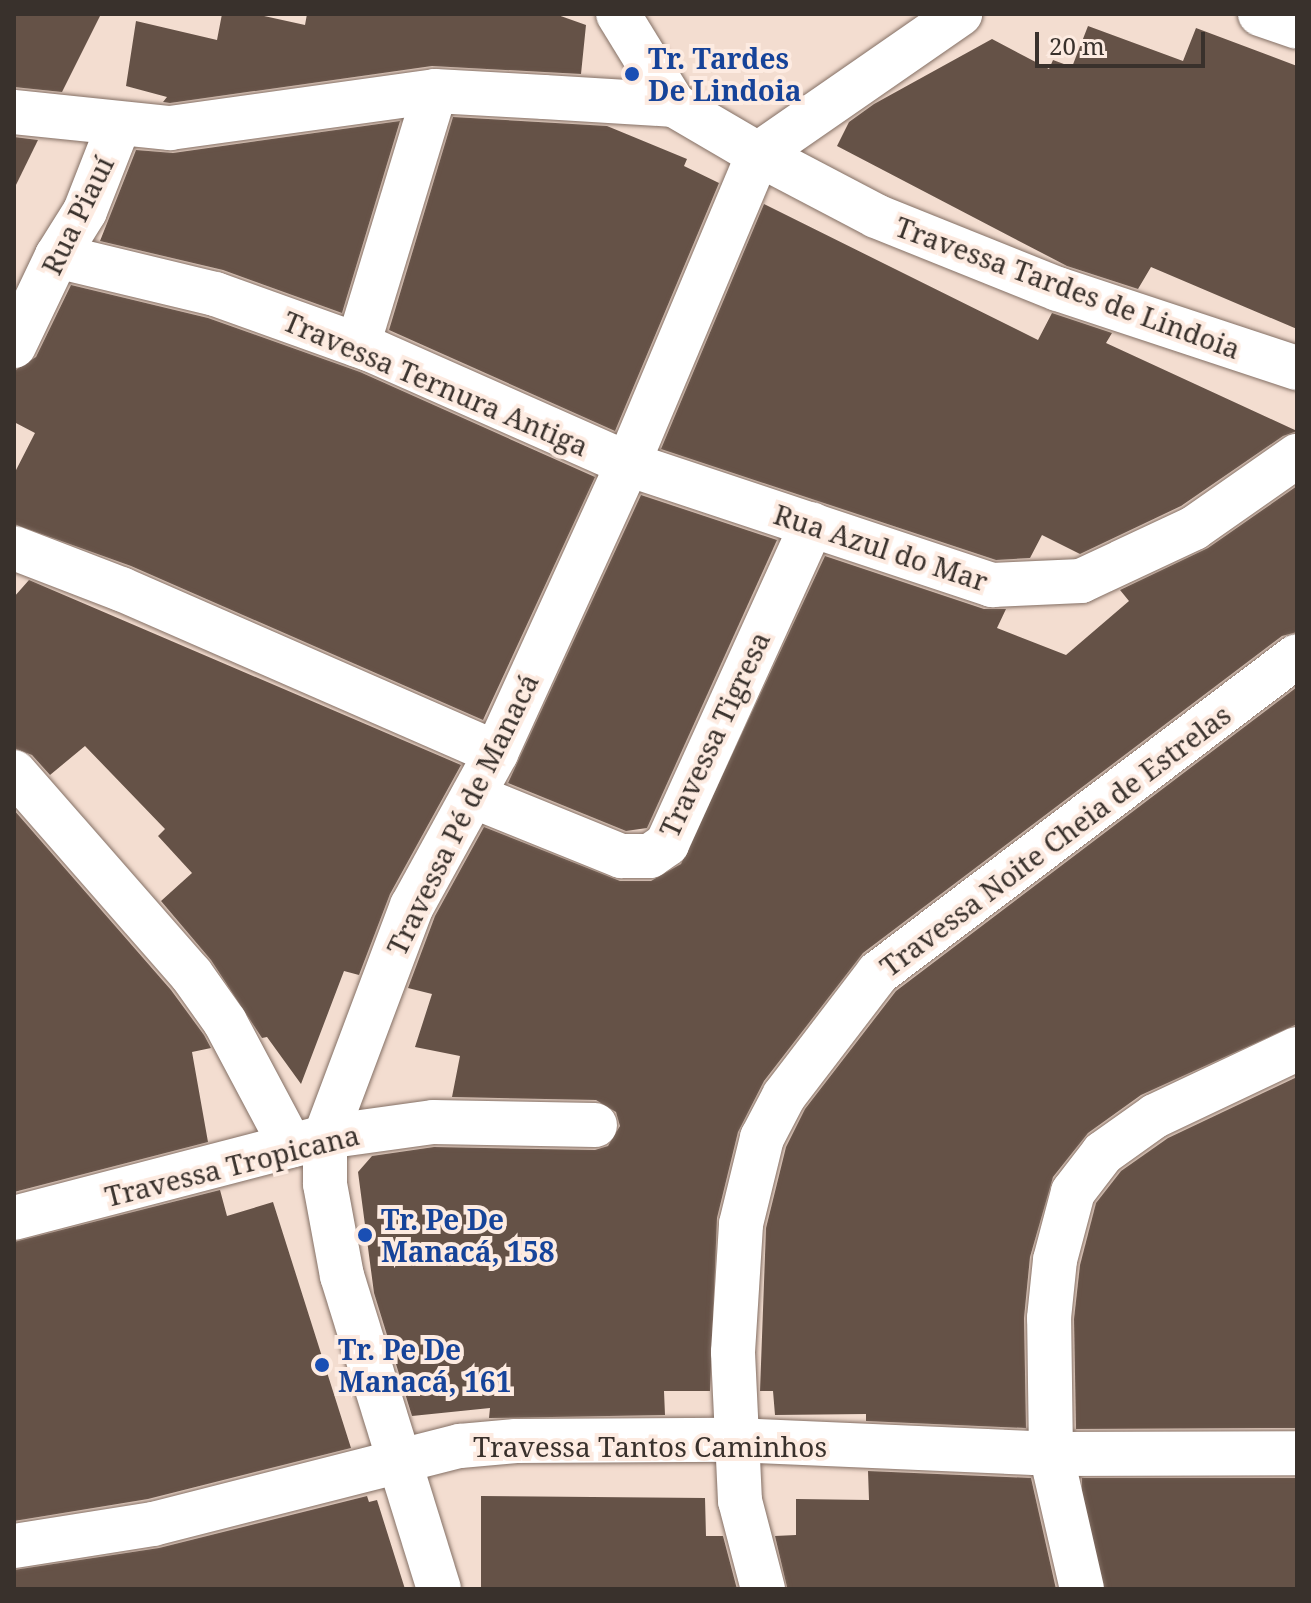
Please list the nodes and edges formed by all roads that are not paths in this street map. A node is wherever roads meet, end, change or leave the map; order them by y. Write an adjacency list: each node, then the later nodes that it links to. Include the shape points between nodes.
1 (618, 14): 6 (street)
2 (960, 14): 9 (street)
3 (1260, 14): 4 (street)
4 (1297, 27)
5 (435, 91): 6 (street); 8 (street, via 199,127); 11 (street)
6 (674, 105): 9 (street, Travessa Tardes de Lindoia)
7 (14, 112): 8 (street)
8 (118, 127): 10 (street, Rua Piauí, via 85,211)
9 (758, 154): 13 (street, Travessa Tardes de Lindoia, via 876,216 1006,269); 15 (street, Travessa Pé de Manacá)
10 (57, 256): 11 (street, Travessa Ternura Antiga, via 215,294); 12 (street, Rua Piauí)
11 (358, 345): 15 (street, Travessa Ternura Antiga)
12 (14, 346)
13 (1297, 368)
14 (1297, 456): 16 (street, Rua Azul do Mar, via 1194,528 1081,581 992,585)
15 (628, 464): 16 (street, Rua Azul do Mar); 19 (street, Travessa Pé de Manacá)
16 (812, 524): 21 (street, Travessa Tigresa, via 667,844 650,856 621,856)
17 (14, 548): 19 (street, via 121,589)
18 (1297, 656): 26 (street, Travessa Noite Cheia de Estrelas, via 878,973 825,1037 784,1096 752,1168 741,1224)
19 (496, 753): 21 (street, Travessa Pé de Manacá)
20 (14, 772): 24 (street, via 191,974)
21 (473, 796): 24 (street, Travessa Pé de Manacá, via 412,906)
22 (1297, 1049): 28 (street, via 1155,1116 1103,1153 1073,1192 1055,1260 1049,1318)
23 (595, 1125): 24 (street, Travessa Tropicana, via 433,1122)
24 (308, 1142): 25 (street, Travessa Tropicana); 29 (street, Travessa Pé de Manacá, via 325,1184 342,1276)
25 (14, 1218)
26 (734, 1440): 28 (street, Travessa Tantos Caminhos); 29 (street, Travessa Tantos Caminhos, via 516,1441 460,1446); 32 (street, Travessa Noite Cheia de Estrelas, via 740,1501)
27 (1297, 1453): 28 (street, Travessa Tantos Caminhos)
28 (1051, 1454): 33 (street)
29 (400, 1461): 30 (street, Travessa Tantos Caminhos, via 153,1524); 31 (street, Travessa Pé de Manacá)
30 (14, 1546)
31 (439, 1589)
32 (763, 1589)
33 (1082, 1589)

